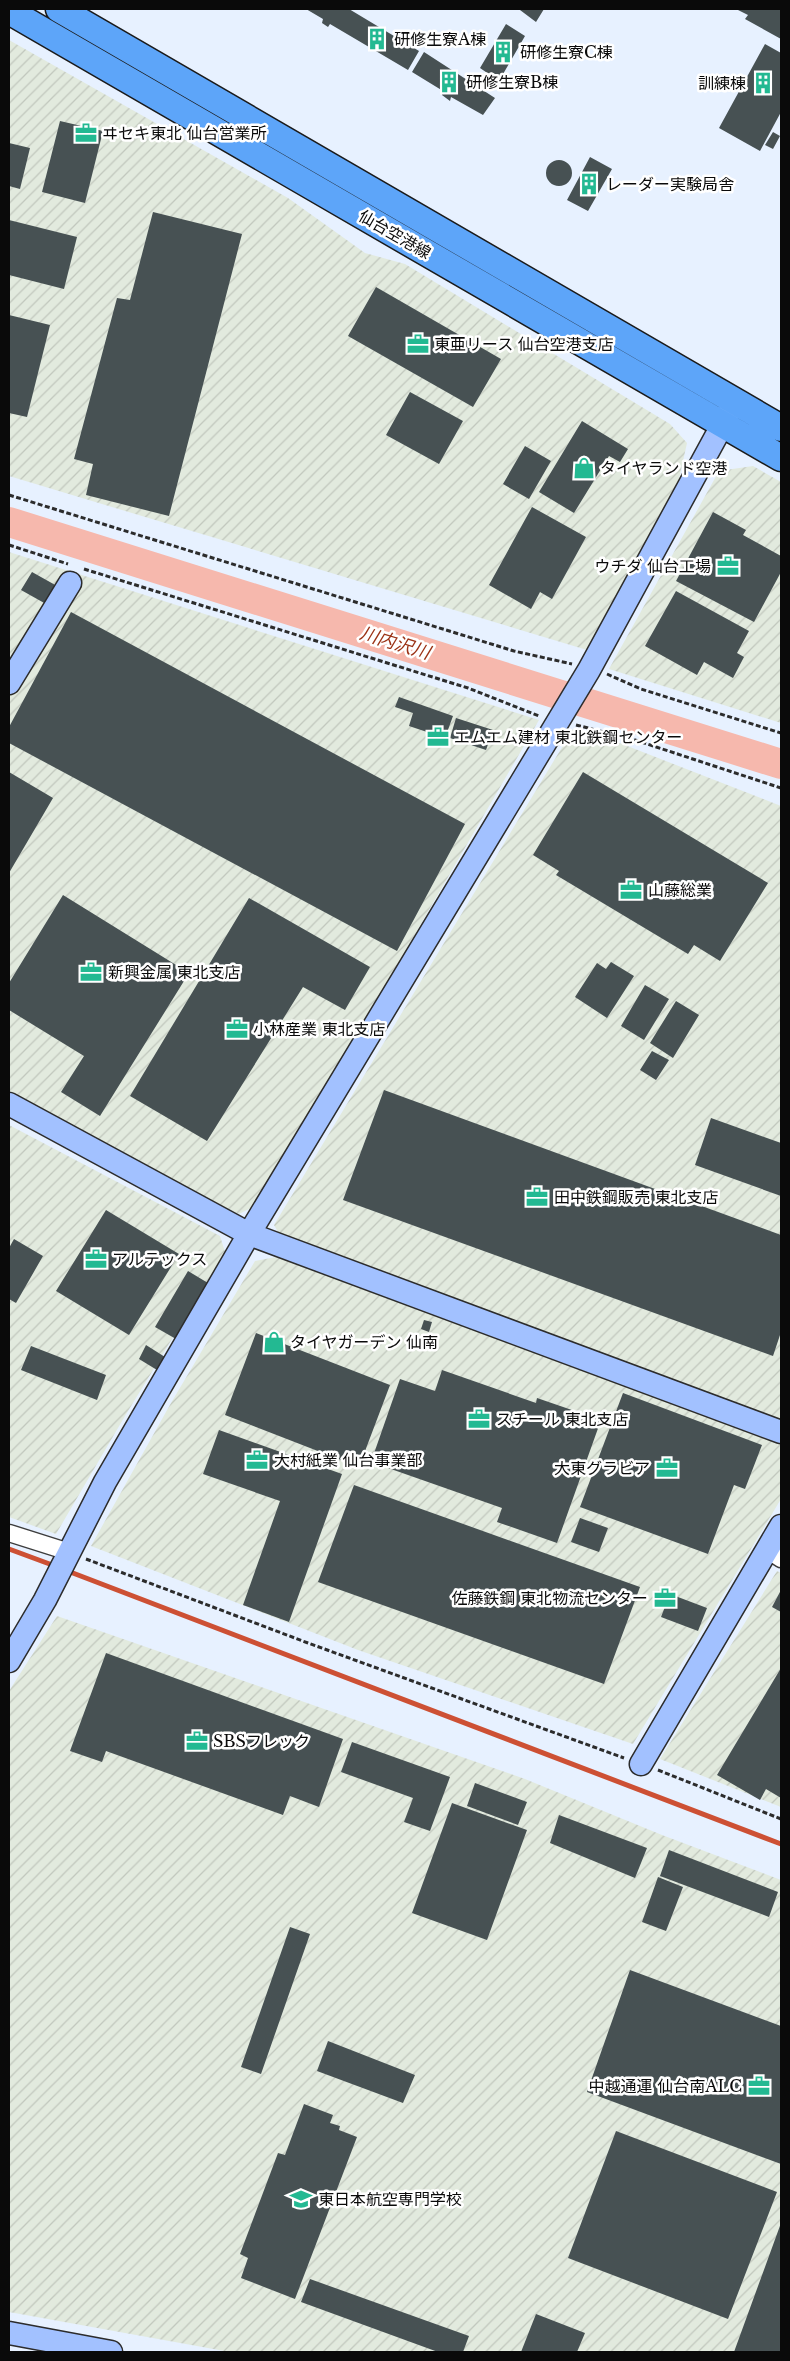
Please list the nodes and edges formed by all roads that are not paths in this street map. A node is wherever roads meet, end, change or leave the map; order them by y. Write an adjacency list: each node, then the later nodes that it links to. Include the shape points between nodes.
1 (59, 9): 3 (main road, 仙台空港線)
2 (9, 11): 3 (main road, 仙台空港線)
3 (729, 413): 4 (main road, 仙台空港線); 5 (main road, 仙台空港線); 9 (street, via 590,669)
4 (781, 428)
5 (781, 458)
6 (75, 572): 7 (street)
7 (9, 683)
8 (9, 1104): 9 (street)
9 (249, 1234): 10 (street); 14 (street, via 104,1482)
10 (781, 1432)
11 (781, 1526): 13 (street)
12 (9, 1532): 14 (street)
13 (774, 1554): 16 (street)
14 (67, 1555): 15 (street)
15 (9, 1661)
16 (641, 1764)
17 (9, 2332): 18 (street)
18 (111, 2352)

